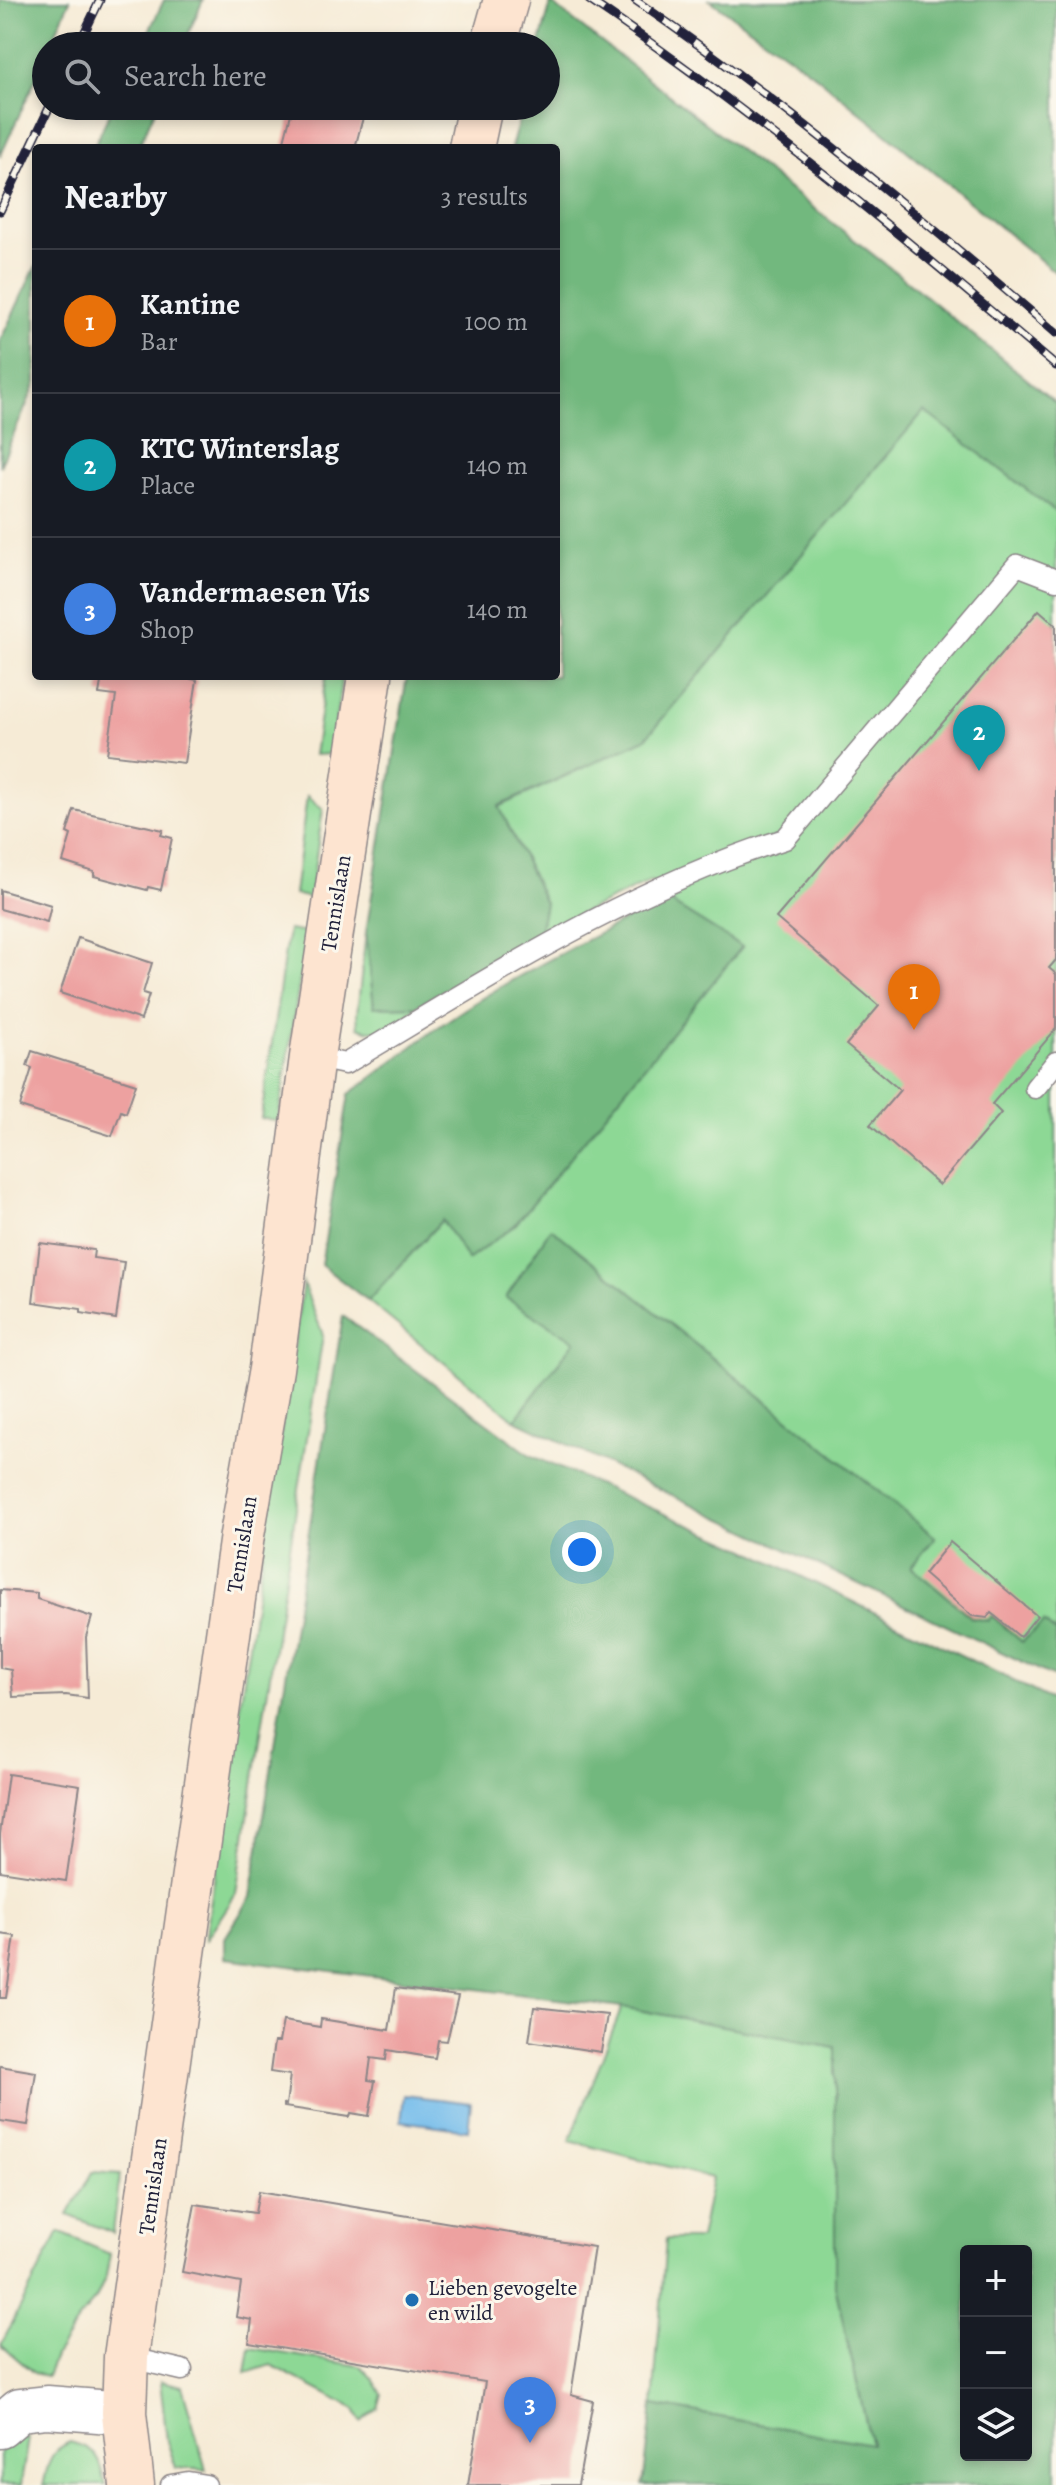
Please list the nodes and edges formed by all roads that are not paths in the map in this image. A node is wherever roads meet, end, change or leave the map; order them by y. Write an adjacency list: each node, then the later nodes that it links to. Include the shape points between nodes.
1 (506, 0): 2 (street)
2 (497, 32)
3 (477, 120): 4 (street)
4 (472, 144)
5 (1056, 580): 7 (lane, via 1017,565 785,839 648,892 525,955 345,1064)
6 (369, 680): 7 (street, Tennislaan)
7 (312, 1057): 10 (street, Tennislaan)
8 (1056, 1062): 9 (lane)
9 (1035, 1088)
10 (126, 2357): 11 (lane); 12 (street, Tennislaan)
11 (182, 2370)
12 (124, 2413): 13 (street, via 20,2410); 14 (street, Tennislaan)
13 (0, 2427)
14 (142, 2483): 15 (lane)
15 (206, 2485)

